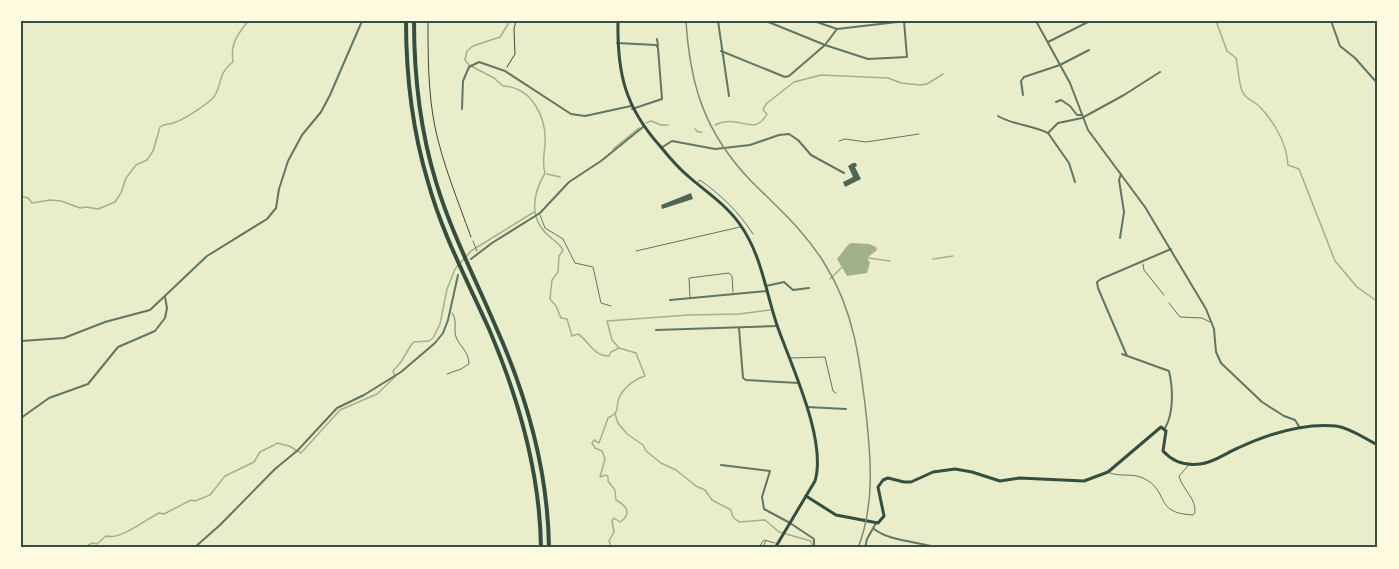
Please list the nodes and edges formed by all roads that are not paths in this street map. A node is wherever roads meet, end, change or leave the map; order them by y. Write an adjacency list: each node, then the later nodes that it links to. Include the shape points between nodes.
1 (362, 21): 55 (street, via 330,95 288,161 274,211 262,223 201,261)
2 (406, 21): 88 (highway, via 414,128 428,183 522,416 532,456)
3 (414, 21): 89 (highway, via 422,128 460,248 516,374 529,413 544,487)
4 (618, 21): 15 (main road)
5 (718, 21): 19 (street)
6 (765, 21): 16 (street)
7 (814, 21): 12 (street)
8 (905, 21): 12 (street); 16 (street, via 907,57 868,59)
9 (1036, 21): 14 (street)
10 (1090, 21): 14 (street)
11 (1331, 21): 22 (street, via 1340,46)
12 (837, 29): 16 (street)
13 (657, 39): 17 (street)
14 (1048, 42): 20 (street)
15 (617, 43): 17 (street); 26 (main road, via 621,76)
16 (825, 45): 19 (street, via 785,77)
17 (658, 46): 26 (street, via 662,99)
18 (1089, 50): 20 (street)
19 (721, 51): 24 (street)
20 (1060, 65): 23 (street, via 1024,77); 29 (street)
21 (1160, 72): 29 (street)
22 (1378, 84)
23 (1023, 95)
24 (729, 96)
25 (1056, 102): 29 (street, via 1065,102)
26 (632, 107): 27 (street, via 585,116 571,114 505,71 479,62 470,66 463,81); 30 (main road)
27 (462, 109)
28 (998, 116): 31 (street)
29 (1082, 117): 31 (street, via 1059,123); 36 (street)
30 (643, 128): 34 (main road); 38 (street, via 569,182)
31 (1048, 133): 37 (street, via 1069,163)
32 (919, 134): 33 (lane, via 866,142)
33 (839, 141)
34 (662, 148): 35 (street, via 672,141 716,149 789,135 811,156); 39 (main road, via 678,168)
35 (844, 173)
36 (1121, 174): 42 (street, via 1124,212); 44 (street)
37 (1075, 182)
38 (539, 214): 46 (street); 59 (lane, via 545,228 563,239 572,261 593,267 601,303)
39 (735, 214): 40 (main road); 41 (lane)
40 (742, 227): 45 (lane); 50 (main road)
41 (753, 234)
42 (1120, 238)
43 (473, 242): 46 (lane)
44 (1171, 249): 48 (street); 61 (street)
45 (636, 251)
46 (478, 252): 47 (street)
47 (471, 259)
48 (1142, 262): 54 (lane); 67 (street, via 1101,279 1097,285)
49 (459, 274): 60 (street)
50 (766, 286): 51 (street, via 784,282 793,290); 52 (main road)
51 (809, 288)
52 (767, 291): 53 (street); 62 (main road)
53 (734, 294): 56 (street); 56 (lane, via 729,273 689,278)
54 (1164, 295)
55 (165, 297): 65 (street, via 147,311 64,338); 74 (street, via 166,314 158,328 118,347 88,384 45,400)
56 (690, 298): 57 (street)
57 (670, 300)
58 (1169, 303): 61 (lane, via 1179,317 1202,318)
59 (610, 306)
60 (451, 311): 69 (lane, via 456,319 456,337 469,363); 87 (street, via 440,338 425,352 397,374 337,408)
61 (1212, 323): 76 (street, via 1221,363 1262,402 1295,420)
62 (777, 326): 63 (street); 68 (main road)
63 (739, 328): 64 (street); 70 (street, via 743,378)
64 (656, 330)
65 (21, 341)
66 (1122, 354): 67 (street)
67 (1127, 356): 75 (street, via 1168,371 1172,394)
68 (790, 358): 70 (main road); 71 (lane, via 825,357)
69 (447, 374)
70 (799, 383): 72 (main road)
71 (836, 393)
72 (807, 407): 73 (street); 81 (main road, via 819,465)
73 (846, 409)
74 (21, 418)
75 (1165, 428): 78 (main road, via 1163,451 1173,461); 80 (main road, via 1158,428)
76 (1300, 428): 77 (main road, via 1338,426); 78 (main road, via 1258,439 1203,464)
77 (1378, 445)
78 (1190, 464): 80 (lane, via 1179,476 1194,500 1193,515 1169,510 1158,490 1144,478)
79 (721, 465): 82 (street, via 771,471 762,504)
80 (1108, 472): 83 (main road, via 1084,482 1019,477 1000,481 955,469 933,472 911,482 888,478 878,487 884,516)
81 (806, 496): 82 (main road); 83 (main road, via 840,517)
82 (790, 523): 86 (main road); 92 (street, via 814,539)
83 (876, 523): 84 (street)
84 (874, 529): 93 (street); 94 (street)
85 (768, 540): 86 (lane); 90 (lane); 91 (lane)
86 (776, 546)
87 (194, 548)
88 (541, 548)
89 (549, 548)
90 (758, 548)
91 (762, 548)
92 (814, 548)
93 (865, 548)
94 (938, 548)

